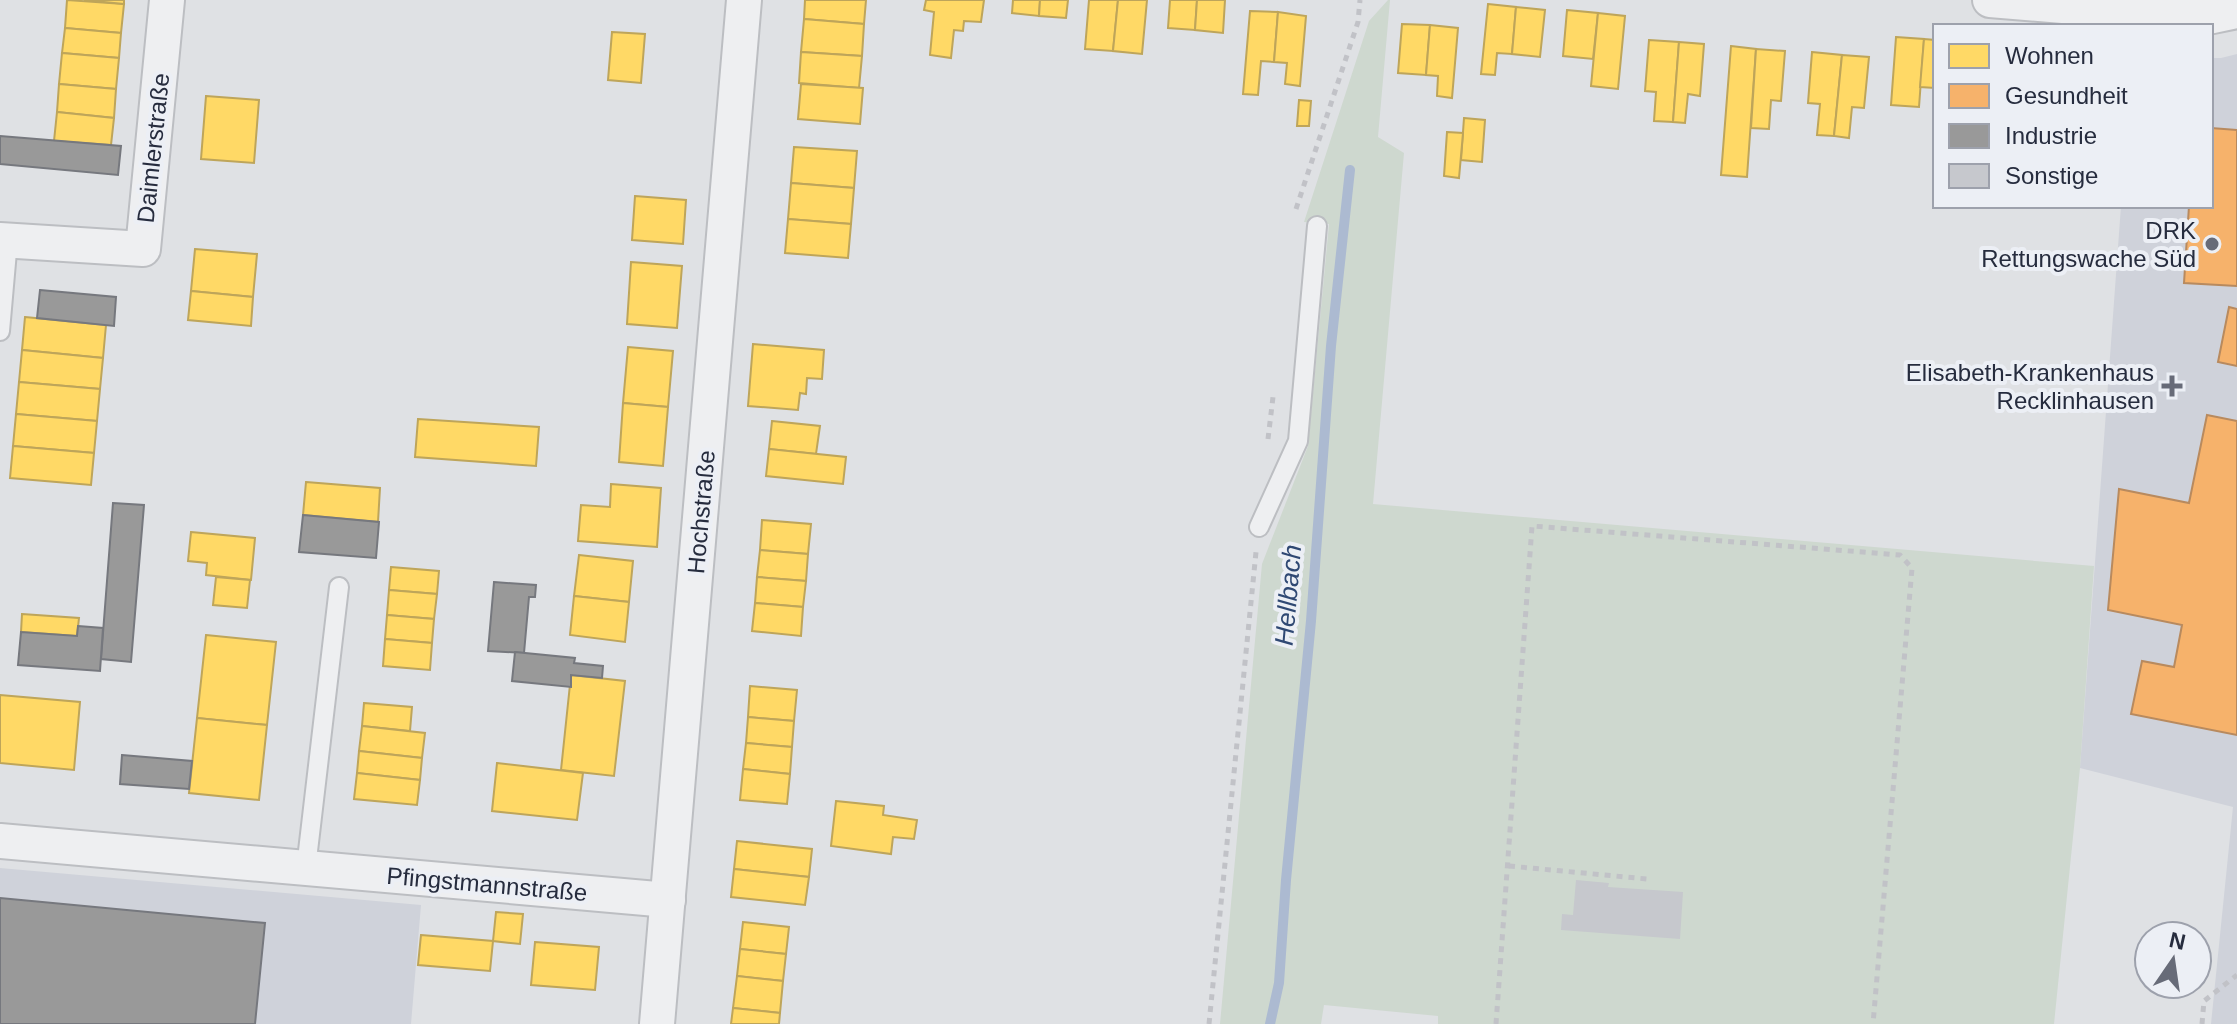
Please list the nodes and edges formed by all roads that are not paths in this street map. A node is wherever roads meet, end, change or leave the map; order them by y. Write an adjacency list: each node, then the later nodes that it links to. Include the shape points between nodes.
1 (167, 0): 6 (street, Daimlerstraße, via 143,249)
2 (744, 0): 12 (street, Hochstraße)
3 (1990, 0): 4 (street, via 2181,16)
4 (2237, 11)
5 (1317, 226): 8 (lane, via 1298,441)
6 (4, 240): 7 (lane)
7 (0, 331)
8 (1259, 527)
9 (339, 587): 11 (lane)
10 (0, 841): 11 (street, Pfingstmannstraße)
11 (306, 868): 12 (street, Pfingstmannstraße)
12 (668, 900): 13 (street, Hochstraße)
13 (657, 1024)

